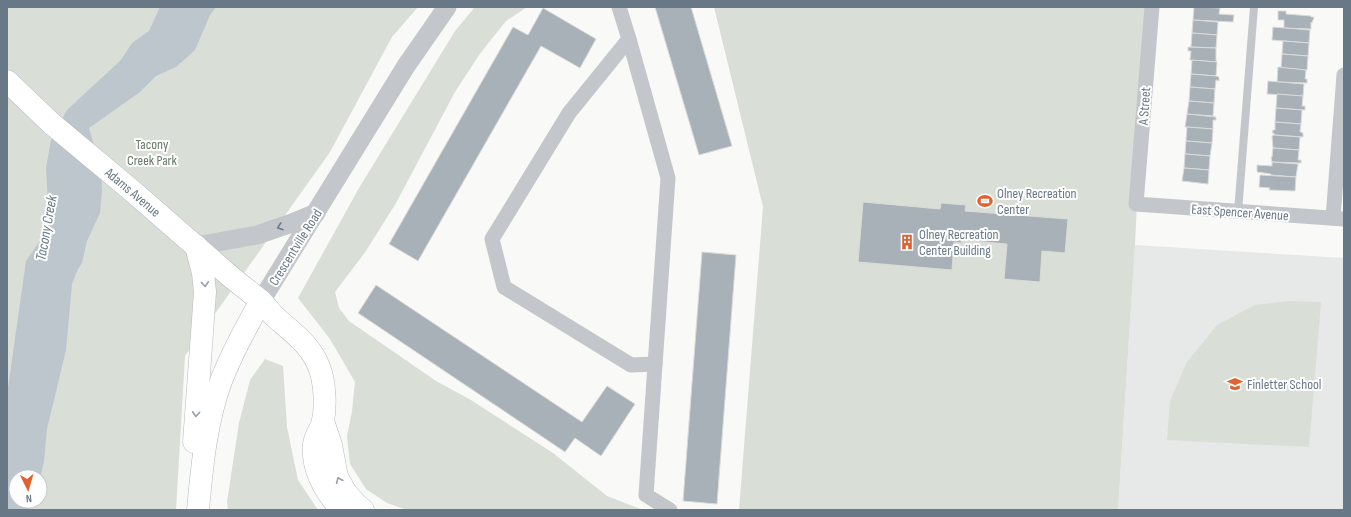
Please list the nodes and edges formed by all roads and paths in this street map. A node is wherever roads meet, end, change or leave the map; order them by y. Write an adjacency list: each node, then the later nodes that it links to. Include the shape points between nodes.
1 (447, 7): 10 (street, Crescentville Road, via 406,66)
2 (619, 7): 5 (street)
3 (1152, 7): 8 (street, A Street)
4 (1254, 7): 9 (lane)
5 (629, 39): 14 (street, via 668,178); 14 (street, via 569,113 492,239 504,287 631,365)
6 (1344, 75): 11 (street)
7 (7, 81): 12 (main road, Adams Avenue, via 52,124)
8 (1136, 204): 9 (street, East Spencer Avenue)
9 (1238, 212): 11 (street, East Spencer Avenue)
10 (316, 213): 12 (street, one-way to 12, via 258,235); 13 (street, Crescentville Road)
11 (1338, 218)
12 (196, 246): 13 (main road, Adams Avenue); 16 (main road, one-way to 16, via 204,273 205,292 193,450)
13 (261, 301): 15 (main road, Adams Avenue, via 313,352 323,380); 17 (main road, Crescentville Road, via 241,335 218,390 203,456)
14 (655, 364): 20 (street, via 646,495)
15 (323, 421): 18 (main road, via 313,445 315,464 330,496); 19 (main road, one-way to 15, via 356,506 337,477)
16 (192, 510)
17 (198, 510)
18 (341, 510)
19 (363, 510)
20 (670, 510)

